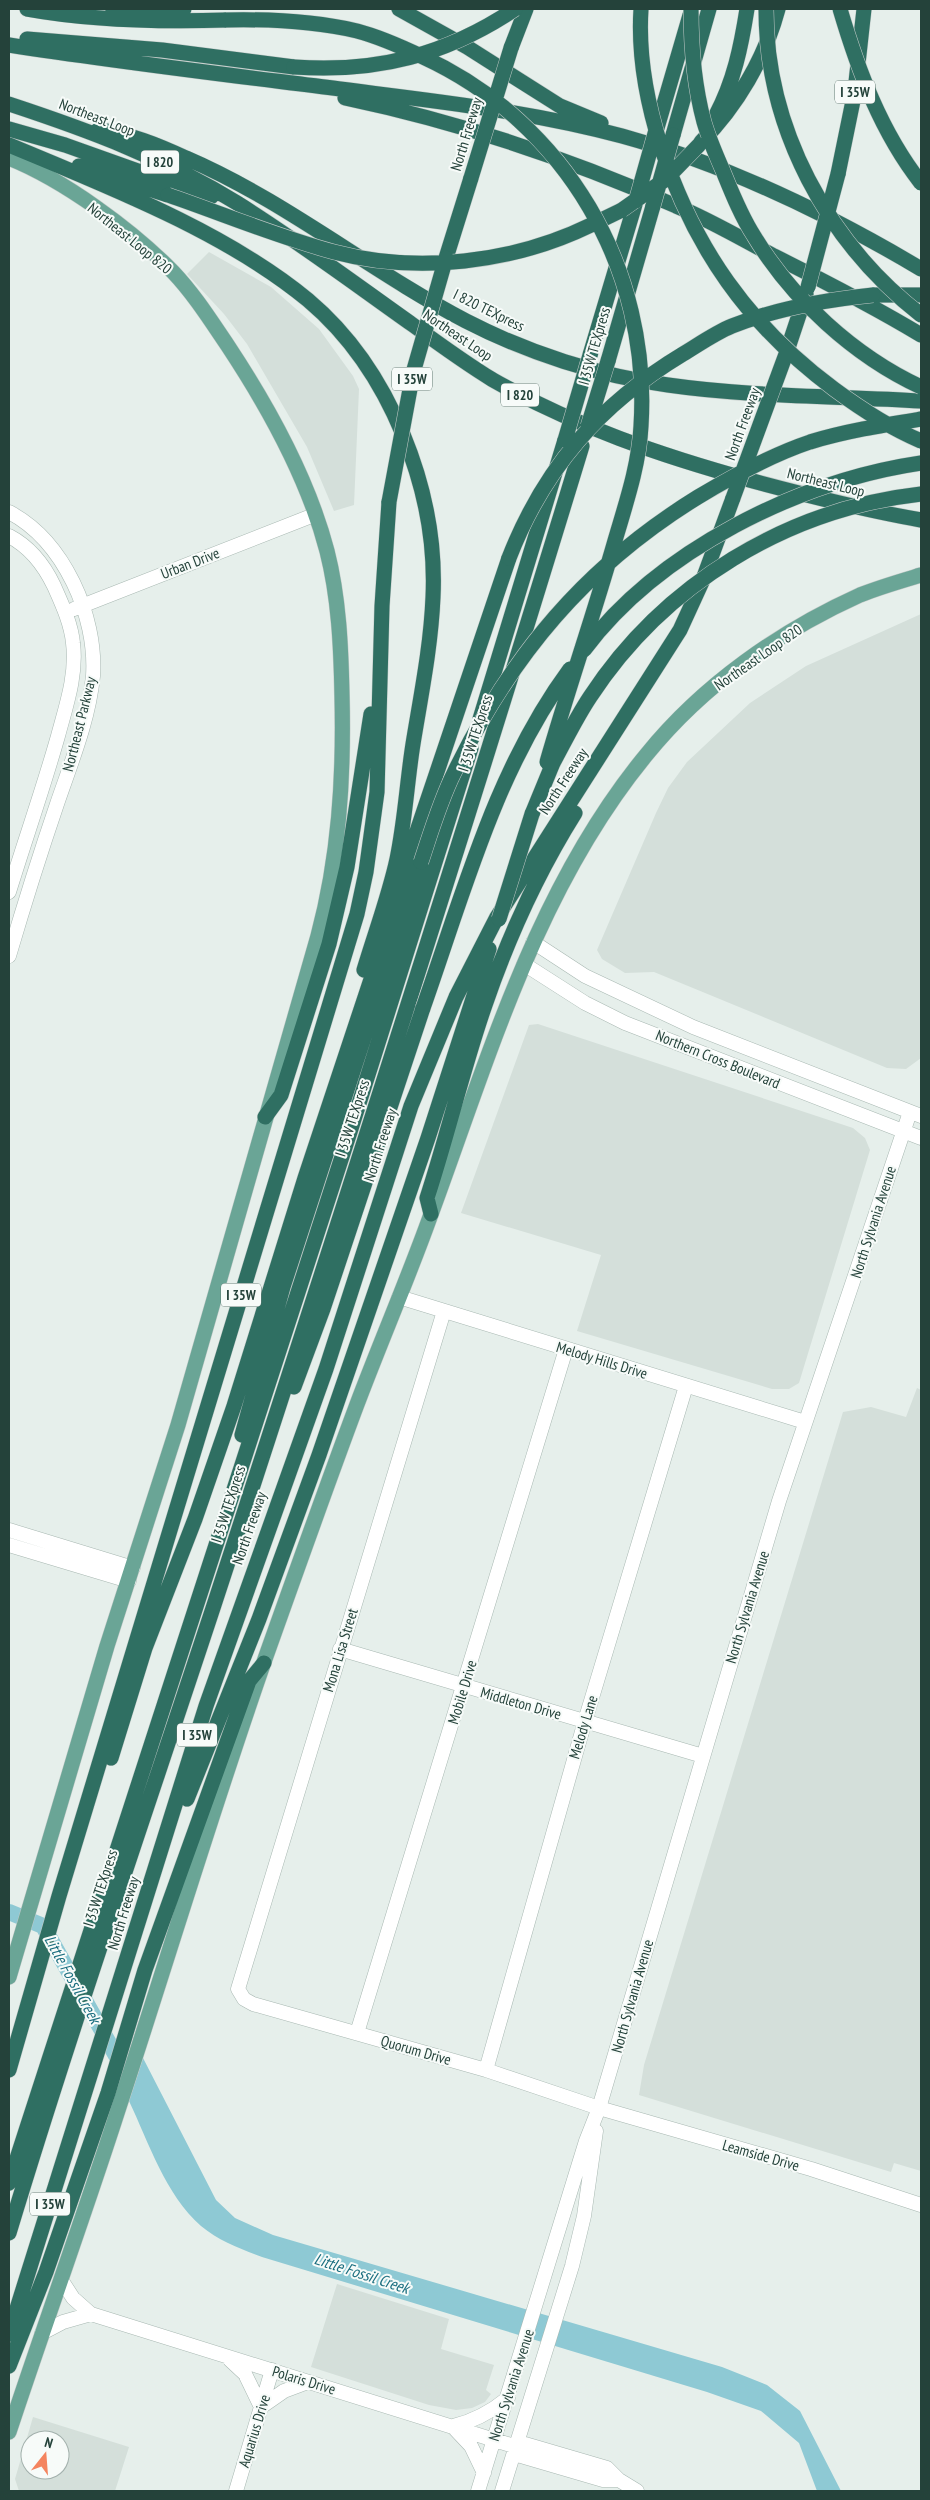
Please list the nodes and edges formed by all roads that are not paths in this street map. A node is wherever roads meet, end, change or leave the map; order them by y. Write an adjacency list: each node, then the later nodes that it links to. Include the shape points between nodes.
1 (27, 9): 46 (highway, bridge, via 143,21 270,19 313,22 359,32 442,65 476,86 519,119 573,180 602,229 631,310 640,356 642,419 638,457 608,565)
2 (95, 9): 3 (highway)
3 (184, 9)
4 (399, 9): 21 (highway, via 467,47 560,106)
5 (515, 9): 15 (highway, bridge, via 463,39 418,56 358,67 294,66 162,50)
6 (526, 9): 44 (highway, North Freeway / I 35W, bridge, via 511,48 413,373 389,502)
7 (641, 9): 34 (highway, bridge, via 641,45 647,93 657,132 684,208 714,264 769,334 804,367 851,402)
8 (691, 9): 31 (highway, bridge, via 694,70 704,122 754,236 791,287 826,322 886,368); 70 (highway, I 35W TEXpress, bridge, via 565,440 418,919)
9 (708, 9): 66 (highway, I 35W TEXpress, bridge, via 608,361 533,607)
10 (747, 9): 23 (highway, bridge, via 731,84)
11 (766, 9): 29 (highway, bridge, via 769,57 778,104 809,180 854,250)
12 (778, 9): 23 (highway, via 737,100)
13 (840, 9): 25 (highway, bridge, via 871,97 891,138)
14 (864, 9): 45 (highway, North Freeway / I 35W, bridge, via 855,91 838,174 808,288 786,354 702,582 680,630)
15 (9, 38)
16 (9, 45): 17 (highway)
17 (298, 84): 21 (highway, via 499,110 582,126); 30 (highway, via 320,93 404,111 498,138 677,206)
18 (9, 104): 19 (highway, Northeast Loop / I 820)
19 (81, 128): 26 (highway, Northeast Loop / I 820, via 183,173 236,202); 32 (highway, I 820 TEXpress, via 118,132 221,173 466,321 572,364 634,379 706,390)
20 (9, 129): 26 (highway, via 176,184)
21 (644, 143): 27 (highway, via 783,195 839,222)
22 (9, 144): 23 (highway, bridge, via 302,242 347,255 406,263 462,261 540,246 590,226 622,210 666,179); 55 (highway, via 208,236 252,260 310,302 356,353 375,380 389,404 418,475 427,510 432,554 434,595 430,637 397,858 338,1061)
23 (699, 144)
24 (9, 158): 38 (main road, Northeast Loop 820, via 118,224 174,273 243,368 284,440)
25 (921, 182)
26 (271, 226): 39 (highway, Northeast Loop / I 820, via 472,367 564,416 708,469 821,500)
27 (921, 269)
28 (921, 295): 55 (highway, bridge, via 873,294 820,301 730,327 632,388 602,414 568,451 522,524 509,558)
29 (921, 315)
30 (921, 335)
31 (921, 387)
32 (921, 401)
33 (921, 419): 70 (highway, bridge, via 835,435 788,450 715,487 647,531 615,556 558,612 529,647 498,695 453,775 421,862 283,1287 244,1430 186,1614)
34 (921, 441)
35 (921, 464): 66 (highway, bridge, via 870,473 824,487 729,529 674,564 592,640 542,710 504,783 423,1008 323,1309 278,1427)
36 (921, 494): 46 (highway, bridge, via 866,504 808,522 733,558 685,592 632,642 590,697 553,763)
37 (9, 512): 42 (street, Northeast Parkway, via 33,530 67,568)
38 (314, 514): 42 (street, Urban Drive); 57 (main road, via 326,550 339,627 343,738 340,812 328,898)
39 (921, 520)
40 (9, 536): 43 (street, Northeast Parkway, via 29,550 46,570)
41 (921, 575): 50 (main road, Northeast Loop 820, via 865,593 761,651 721,680 675,722 646,755 591,833)
42 (82, 605): 43 (street, Urban Drive); 48 (street, Northeast Parkway, via 90,636 92,679 73,756)
43 (66, 612): 47 (street, Northeast Parkway, via 74,643 70,694 41,796)
44 (380, 694): 57 (highway, via 370,714 347,867 329,944 281,1095); 77 (highway, North Freeway / I 35W, via 376,801 357,914)
45 (584, 780): 60 (highway, via 578,808 529,897 485,1004 427,1198); 76 (highway, North Freeway / I 35W, via 479,952 456,997 411,1106 326,1369 231,1631)
46 (532, 814): 76 (highway, bridge, via 428,1138 318,1455 259,1619 178,1823)
47 (28, 828): 48 (street); 49 (street, Northeast Parkway)
48 (47, 832): 51 (street, Northeast Parkway)
49 (9, 892)
50 (533, 942): 52 (main road); 53 (street, Northern Cross Boulevard, via 585,976 624,996)
51 (9, 956)
52 (524, 964): 54 (street, Northern Cross Boulevard, via 585,1003); 60 (main road)
53 (737, 1044): 54 (street); 56 (street, Northern Cross Boulevard)
54 (728, 1063): 58 (street, Northern Cross Boulevard)
55 (336, 1084): 77 (highway, via 234,1406 146,1648 74,1877)
56 (916, 1114): 58 (street, North Sylvania Avenue)
57 (265, 1118): 69 (main road, via 180,1417)
58 (903, 1131): 59 (street, Northern Cross Boulevard); 65 (street, North Sylvania Avenue)
59 (921, 1138)
60 (431, 1214): 61 (main road)
61 (399, 1297): 62 (street, Melody Hills Drive); 72 (main road)
62 (444, 1311): 63 (street, Melody Hills Drive); 71 (street, Mona Lisa Street)
63 (566, 1350): 64 (street, Melody Hills Drive); 73 (street, Mobile Drive)
64 (686, 1386): 65 (street, Melody Hills Drive); 74 (street, Melody Lane)
65 (805, 1422): 75 (street, North Sylvania Avenue)
66 (263, 1451): 86 (highway, I 35W TEXpress)
67 (9, 1530): 69 (street)
68 (9, 1545): 69 (street)
69 (131, 1575): 78 (main road)
70 (188, 1629): 84 (highway, I 35W TEXpress)
71 (340, 1649): 73 (street, Middleton Drive); 79 (street, Mona Lisa Street)
72 (264, 1663): 89 (main road); 94 (highway, via 249,1681 145,1970 108,2093 46,2272)
73 (463, 1686): 74 (street, Middleton Drive); 80 (street, Mobile Drive)
74 (585, 1721): 75 (street, Middleton Drive); 82 (street, Melody Lane)
75 (703, 1756): 83 (street, North Sylvania Avenue)
76 (164, 1839): 92 (highway, North Freeway / I 35W)
77 (60, 1892): 81 (highway, North Freeway / I 35W)
78 (9, 1977)
79 (238, 1989): 80 (street, Quorum Drive, via 244,1999 254,2004)
80 (357, 2033): 82 (street, Quorum Drive)
81 (9, 2070)
82 (486, 2070): 83 (street, Quorum Drive)
83 (599, 2108): 85 (street, Leamside Drive, via 811,2169); 87 (street, North Sylvania Avenue); 88 (street, North Sylvania Avenue, via 584,2216)
84 (9, 2183)
85 (921, 2205)
86 (9, 2232)
87 (549, 2260): 88 (street); 97 (street, North Sylvania Avenue)
88 (572, 2266): 102 (street, North Sylvania Avenue)
89 (62, 2281): 90 (street, Polaris Drive, via 73,2298); 91 (main road)
90 (91, 2314): 91 (street, via 63,2322); 93 (street, Polaris Drive)
91 (42, 2333): 100 (main road)
92 (9, 2334)
93 (228, 2357): 95 (street, Polaris Drive); 98 (street, via 245,2374)
94 (9, 2366)
95 (272, 2370): 96 (street, Polaris Drive); 98 (street, Aquarius Drive)
96 (308, 2382): 98 (street, via 284,2391); 99 (street, Polaris Drive)
97 (508, 2398): 99 (street, via 472,2422); 101 (street, North Sylvania Avenue)
98 (261, 2407): 104 (street, Aquarius Drive)
99 (452, 2426): 101 (street, Polaris Drive); 103 (street, via 472,2446)
100 (9, 2432)
101 (494, 2440): 102 (street, Polaris Drive); 103 (street, North Sylvania Avenue)
102 (517, 2447): 106 (street, North Sylvania Avenue); 107 (street, Polaris Drive, via 525,2444 607,2468)
103 (484, 2473): 105 (street, North Sylvania Avenue)
104 (236, 2491)
105 (478, 2491)
106 (502, 2491)
107 (637, 2491)

